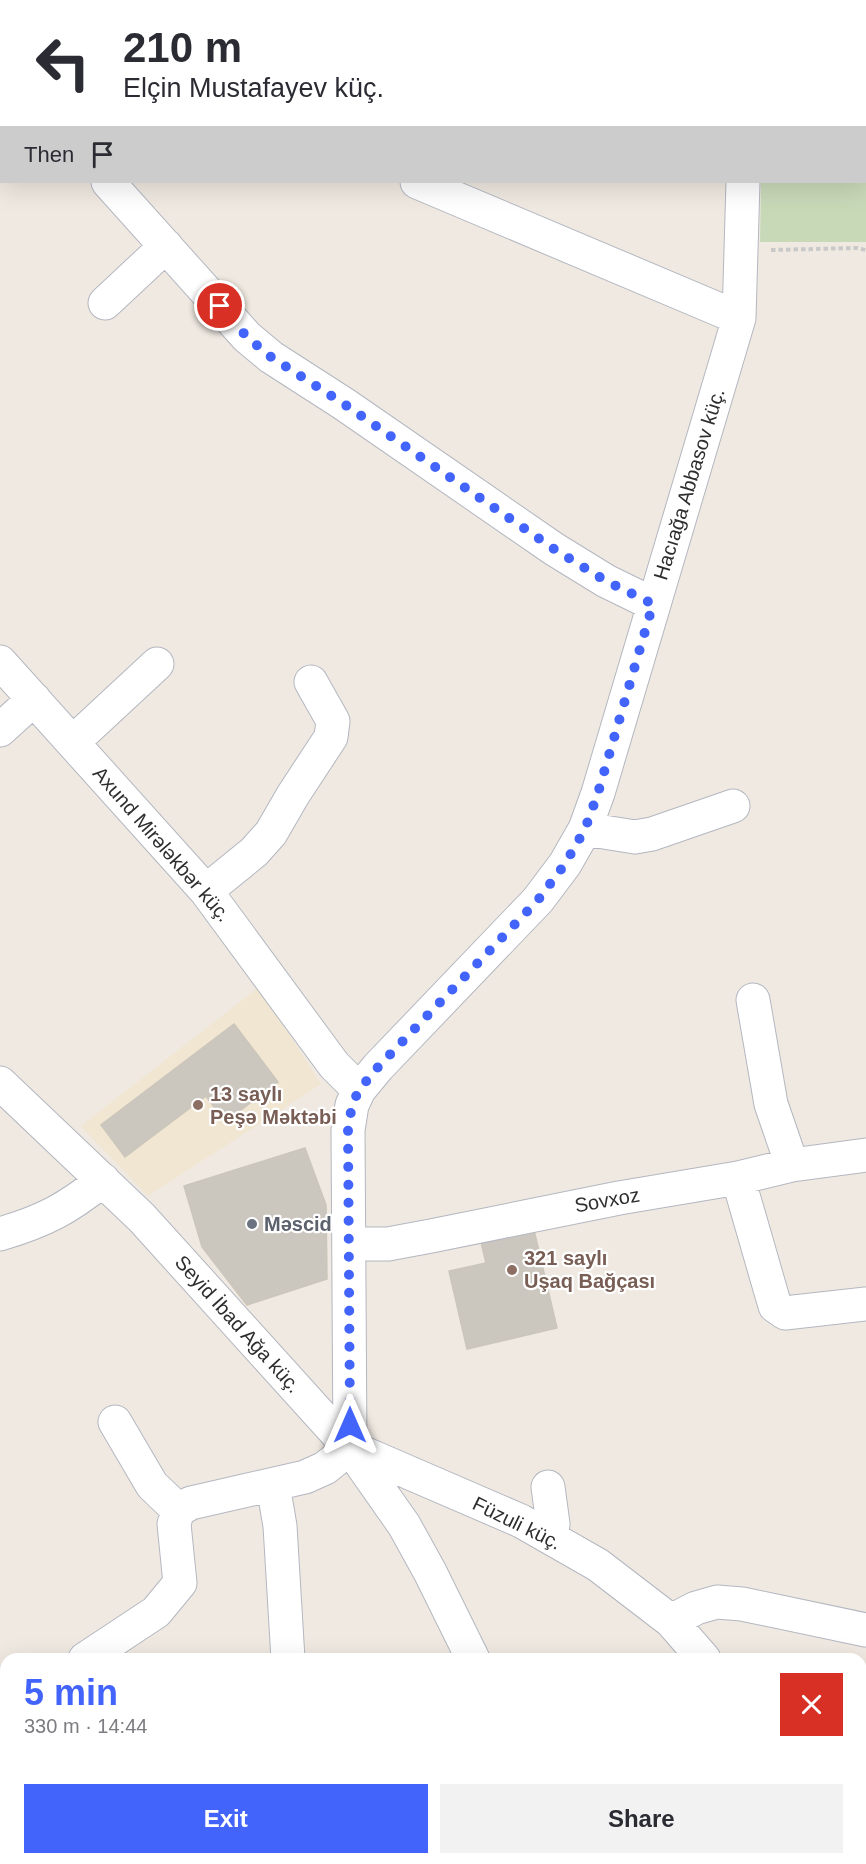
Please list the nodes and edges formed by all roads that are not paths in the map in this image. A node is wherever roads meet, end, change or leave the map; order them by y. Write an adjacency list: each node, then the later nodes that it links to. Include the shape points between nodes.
1 (109, 183): 4 (street)
2 (419, 183): 6 (street)
3 (743, 183): 6 (street, Hacıağa Abbasov küç.)
4 (166, 246): 5 (street); 7 (street, via 247,337 271,357 554,549)
5 (105, 303)
6 (739, 318): 7 (street, Hacıağa Abbasov küç.)
7 (653, 604): 15 (street, Hacıağa Abbasov küç.)
8 (0, 662): 11 (street, Axund Mirələkbər küç.)
9 (157, 664): 13 (street)
10 (311, 682): 16 (street, via 333,721 331,737 271,833)
11 (34, 699): 12 (street); 13 (street, Axund Mirələkbər küç.)
12 (0, 730)
13 (73, 742): 16 (street, Axund Mirələkbər küç.)
14 (733, 806): 15 (street, via 635,837)
15 (585, 829): 19 (street, Hacıağa Abbasov küç., via 538,900)
16 (206, 891): 19 (street, Axund Mirələkbər küç., via 334,1065)
17 (753, 1000): 21 (street, via 771,1104)
18 (0, 1083): 23 (street, Seyid İbad Ağa küç.)
19 (359, 1090): 25 (street, Hacıağa Abbasov küç., via 348,1130)
20 (866, 1155): 21 (street, Sovxoz)
21 (792, 1165): 22 (street, Sovxoz)
22 (738, 1178): 25 (street, Sovxoz, via 388,1244); 26 (street, via 775,1306 785,1313)
23 (103, 1180): 24 (street, via 56,1214); 28 (street, Seyid İbad Ağa küç.)
24 (0, 1234)
25 (349, 1244): 28 (street, Hacıağa Abbasov küç.)
26 (866, 1304)
27 (114, 1422): 31 (street, via 152,1485)
28 (350, 1448): 29 (street, via 305,1478); 32 (street, Füzuli küç., via 521,1521); 37 (street, Seyid İbad Ağa küç., via 404,1525)
29 (273, 1485): 31 (street, via 191,1503); 36 (street, via 280,1526)
30 (548, 1487): 32 (street, via 554,1524)
31 (178, 1510): 35 (street, via 174,1524 180,1583 156,1612)
32 (551, 1538): 33 (street, Füzuli küç., via 598,1565)
33 (671, 1621): 34 (street, via 717,1602); 38 (street, Füzuli küç.)
34 (866, 1630)
35 (94, 1653)
36 (288, 1653)
37 (470, 1653)
38 (699, 1653)

